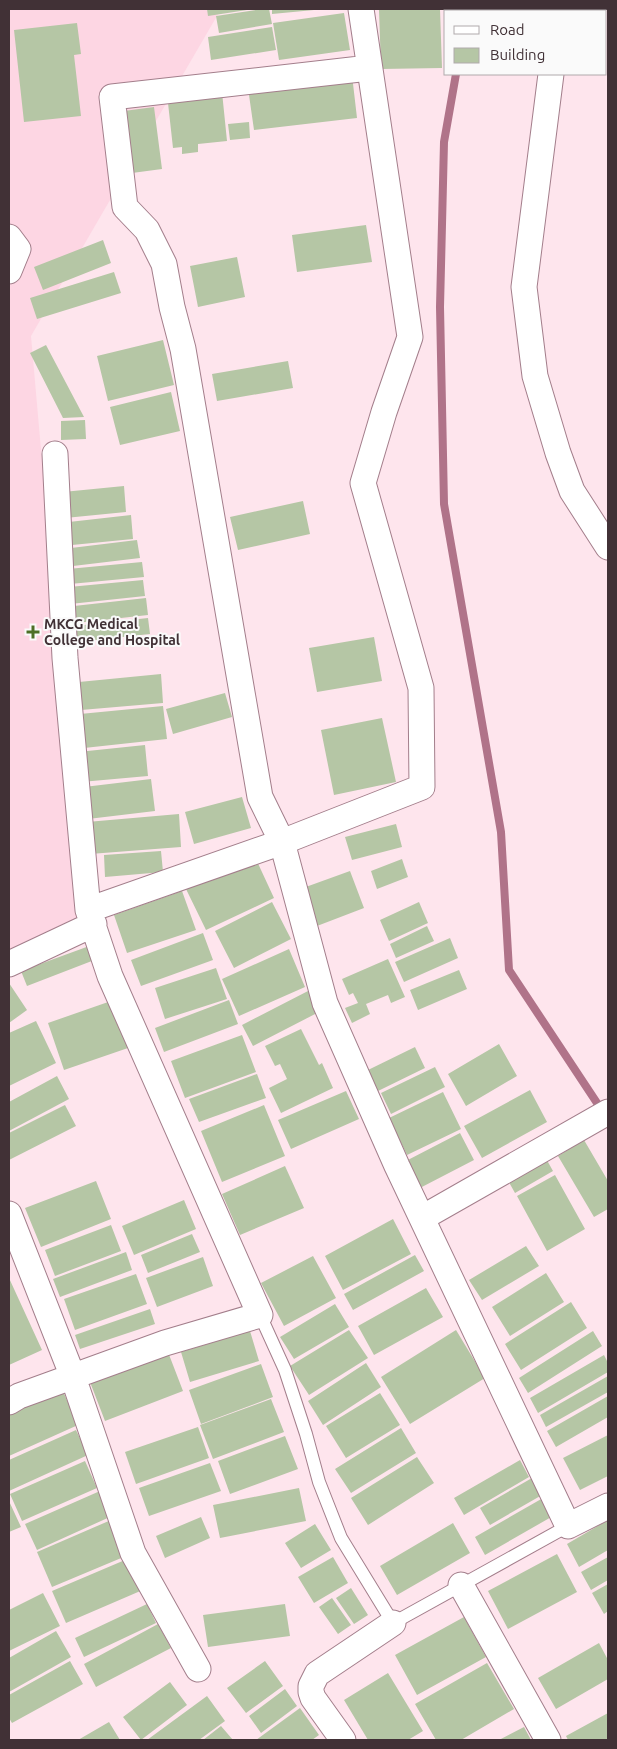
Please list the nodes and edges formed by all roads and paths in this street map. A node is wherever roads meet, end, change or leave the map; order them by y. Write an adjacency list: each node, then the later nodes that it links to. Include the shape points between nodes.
1 (361, 9): 2 (street)
2 (369, 68): 8 (street, via 410,338 363,484 421,688 422,786); 8 (street, via 112,96 125,207 147,230 164,264 183,349 260,797)
3 (551, 75): 7 (street, via 524,287 531,349 535,376 572,491)
4 (9, 237): 5 (street, via 18,249)
5 (9, 271)
6 (55, 454): 9 (street, via 65,658)
7 (608, 547)
8 (282, 842): 9 (street); 13 (street, via 325,1003)
9 (91, 917): 10 (street); 14 (street, via 110,976)
10 (9, 964)
11 (598, 1118): 13 (street)
12 (9, 1214): 15 (street)
13 (422, 1218): 18 (street)
14 (260, 1315): 15 (street, via 165,1343); 20 (lane, via 285,1370 333,1522)
15 (73, 1377): 16 (street); 21 (street, via 133,1553)
16 (9, 1402)
17 (608, 1506): 18 (street)
18 (568, 1526): 19 (lane)
19 (461, 1585): 20 (lane); 23 (street)
20 (393, 1623): 22 (street, via 323,1668 312,1681 313,1698)
21 (198, 1669)
22 (343, 1740)
23 (548, 1740)

